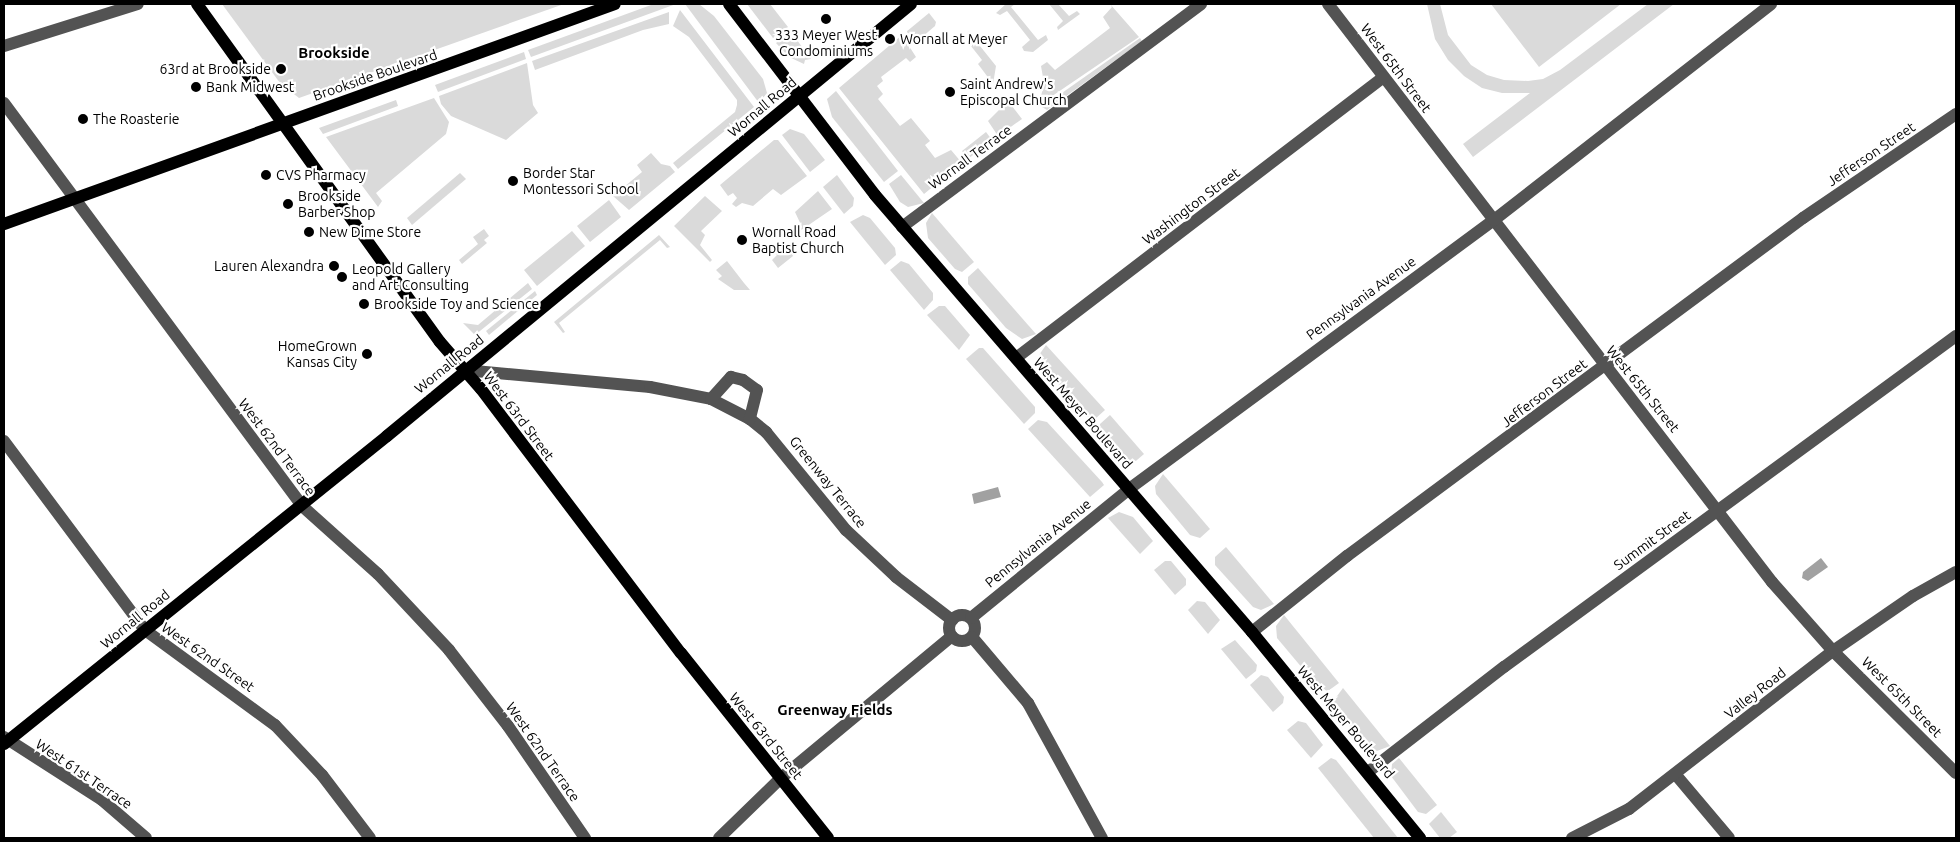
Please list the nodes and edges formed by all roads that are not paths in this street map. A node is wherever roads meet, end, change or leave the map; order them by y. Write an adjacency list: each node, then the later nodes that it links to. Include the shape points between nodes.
1 (138, 4): 9 (street)
2 (198, 4): 14 (main road, West 63rd Street)
3 (615, 4): 14 (main road, Brookside Boulevard)
4 (910, 4): 11 (main road, Wornall Road)
5 (1202, 4): 18 (street, Wornall Terrace)
6 (1328, 4): 10 (street, West 65th Street)
7 (1771, 4): 16 (street, Pennsylvania Avenue)
8 (727, 6): 11 (main road, West Meyer Boulevard)
9 (4, 46)
10 (1383, 78): 16 (street, West 65th Street); 20 (street, Washington Street)
11 (798, 97): 18 (main road, West Meyer Boulevard); 22 (main road, Wornall Road)
12 (4, 103): 15 (street, West 62nd Terrace)
13 (1956, 114): 21 (street, Jefferson Street, via 1803,218)
14 (283, 124): 15 (main road, Brookside Boulevard); 22 (main road, West 63rd Street)
15 (73, 201): 17 (main road, Brookside Boulevard); 27 (street, West 62nd Terrace)
16 (1494, 220): 21 (street, West 65th Street); 26 (street, Pennsylvania Avenue)
17 (4, 224)
18 (902, 227): 20 (main road, West Meyer Boulevard)
19 (1956, 336): 28 (street, Summit Street)
20 (1016, 358): 26 (main road, West Meyer Boulevard)
21 (1605, 366): 28 (street, West 65th Street); 33 (street, Jefferson Street, via 1347,556)
22 (464, 370): 23 (street, Greenway Terrace, via 650,387); 27 (main road, Wornall Road); 41 (main road, West 63rd Street, via 668,638)
23 (712, 399): 24 (street, Greenway Terrace); 24 (street, via 731,377 743,380 757,390)
24 (750, 419): 31 (street, Greenway Terrace, via 779,446 846,530 896,577)
25 (4, 441): 32 (street, West 62nd Street)
26 (1129, 489): 30 (street, Pennsylvania Avenue); 33 (main road, West Meyer Boulevard)
27 (301, 505): 32 (main road, Wornall Road); 44 (street, West 62nd Terrace, via 378,574 449,650 508,726)
28 (1717, 510): 36 (street, West 65th Street, via 1772,582); 38 (street, Summit Street)
29 (1956, 572): 36 (street, Valley Road, via 1913,596)
30 (971, 618): 31 (street, via 959,615); 35 (street, via 975,629)
31 (952, 620): 34 (street, via 949,628)
32 (145, 630): 37 (main road, Wornall Road); 43 (street, West 62nd Street, via 275,725 322,775)
33 (1252, 632): 38 (main road, West Meyer Boulevard)
34 (952, 636): 35 (street, via 964,641); 41 (street)
35 (972, 637): 47 (street, via 1028,703)
36 (1833, 651): 39 (street, West 65th Street); 40 (street, Valley Road)
37 (5, 740): 42 (street, West 61st Terrace, via 102,800)
38 (1368, 772): 48 (main road, West Meyer Boulevard)
39 (1956, 773)
40 (1676, 775): 49 (street, Valley Road, via 1610,821); 50 (street)
41 (781, 778): 45 (street); 46 (main road, West 63rd Street)
42 (146, 838)
43 (370, 838)
44 (585, 838)
45 (719, 838)
46 (828, 838)
47 (1102, 838)
48 (1420, 838)
49 (1572, 838)
50 (1730, 838)

